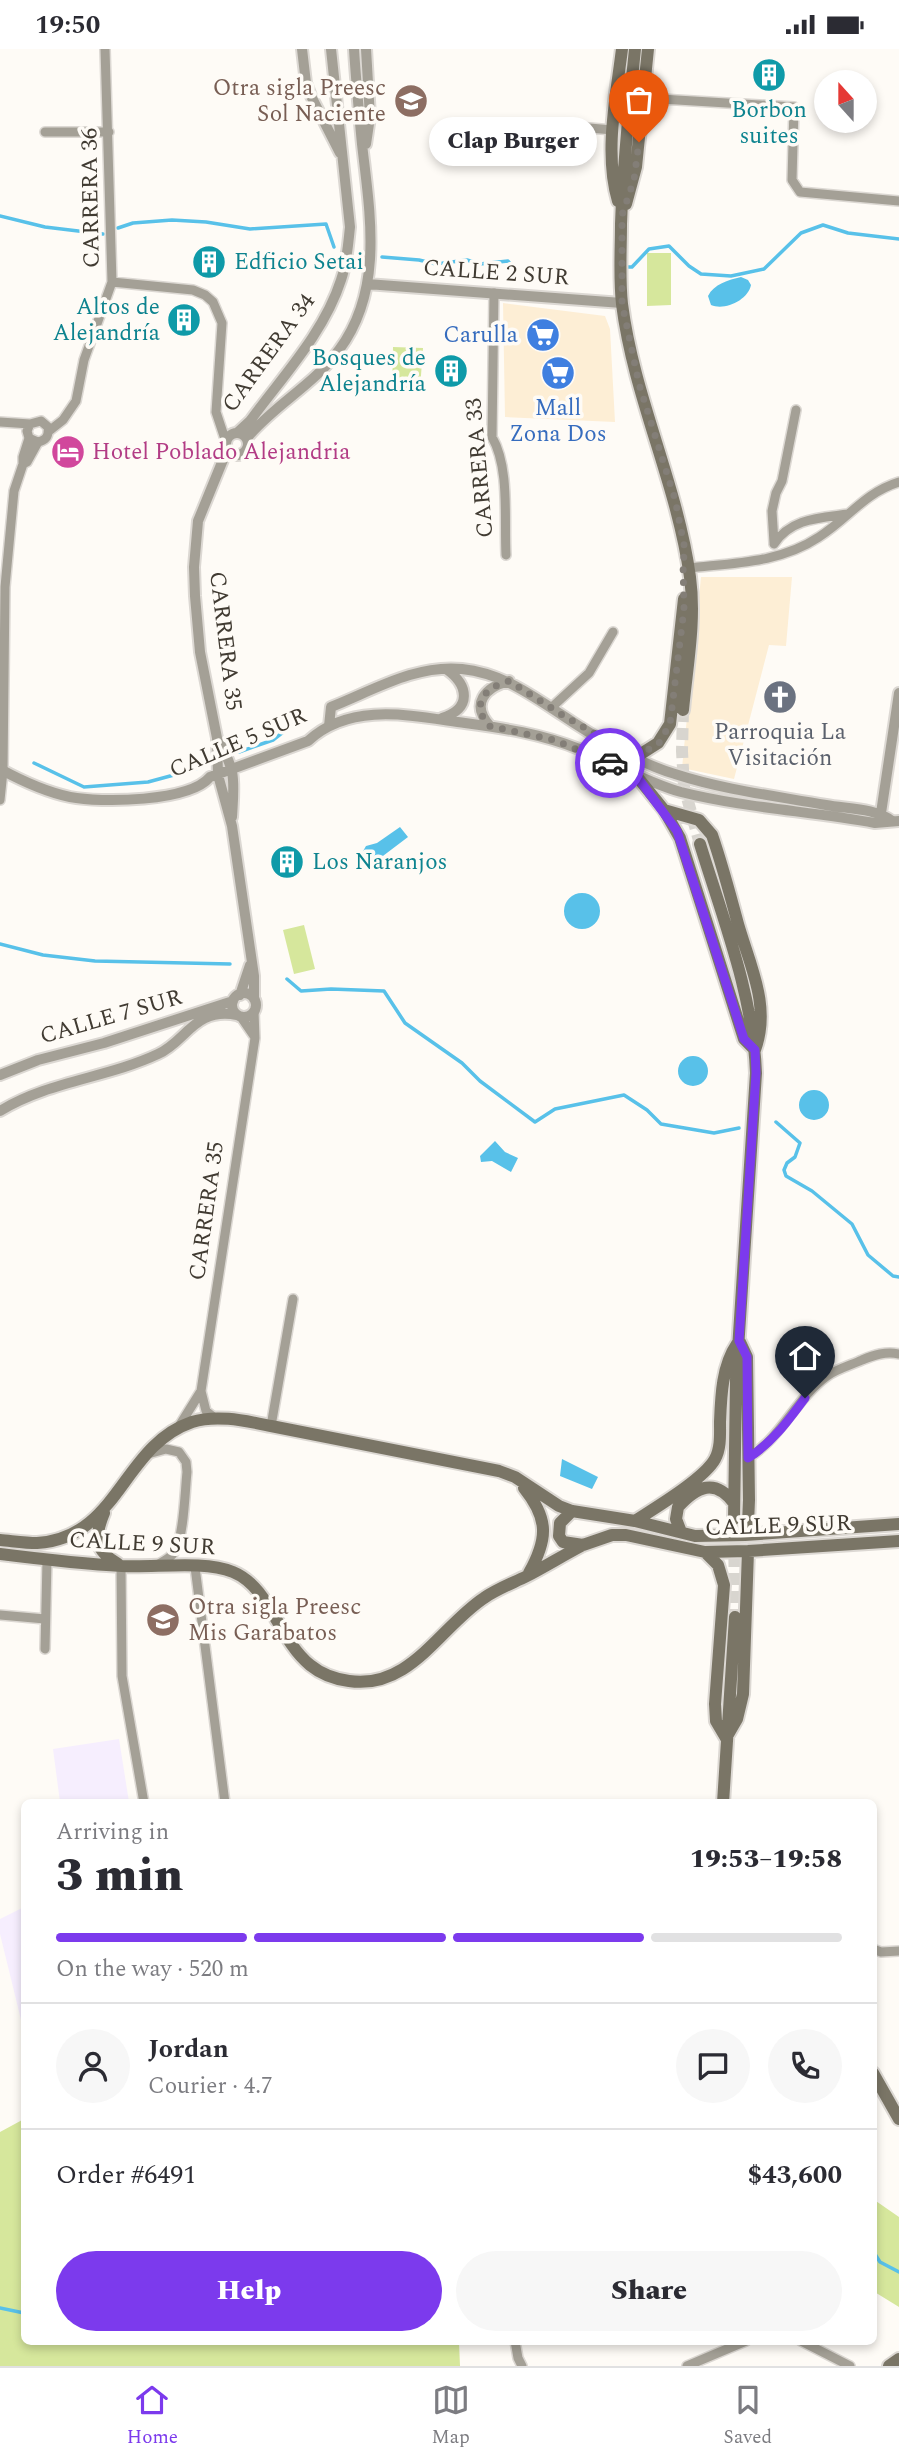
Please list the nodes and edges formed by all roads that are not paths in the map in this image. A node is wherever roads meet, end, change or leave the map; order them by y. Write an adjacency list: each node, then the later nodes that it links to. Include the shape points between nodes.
1 (105, 49): 13 (street, CARRERA 36)
2 (302, 49): 15 (street, via 306,83)
3 (331, 49): 15 (street, CARRERA 34)
4 (354, 49): 14 (street, CARRERA 34)
5 (366, 49): 14 (street, via 370,117)
6 (622, 49): 11 (main road)
7 (635, 49): 17 (main road)
8 (648, 49): 9 (main road)
9 (644, 98): 16 (street, via 794,107 792,180 800,192); 17 (main road, via 636,167)
10 (530, 123): 11 (street)
11 (613, 130): 17 (main road, via 611,165)
12 (45, 132): 13 (street)
13 (109, 132): 18 (street, CARRERA 36)
14 (364, 157): 19 (street, CARRERA 34, via 372,244)
15 (343, 159): 26 (street, CARRERA 34, via 350,227 335,296 321,324)
16 (899, 201)
17 (622, 215): 21 (main road)
18 (112, 282): 24 (street, CARRERA 36, via 84,360 79,392 63,420); 26 (street, via 193,290 213,302 222,323 216,412 220,428)
19 (367, 284): 20 (street, CALLE 2 SUR); 26 (street, CARRERA 34, via 360,313 337,353)
20 (494, 293): 21 (street, CALLE 2 SUR); 31 (street, CARRERA 33, via 492,436 502,463)
21 (622, 303): 30 (main road, via 639,384 675,499)
22 (796, 410): 29 (street, via 772,511)
23 (4, 422): 25 (street, CARRERA 36)
24 (47, 427): 25 (street, CARRERA 36, via 35,421); 25 (street, via 44,440)
25 (31, 433): 34 (street, via 27,461 14,491)
26 (234, 442): 44 (street, CARRERA 35, via 198,521 194,566 200,652)
27 (899, 482): 28 (street, via 870,494)
28 (848, 513): 29 (street, via 795,524); 32 (street, via 817,539)
29 (774, 543): 32 (street)
30 (685, 550): 33 (main road); 45 (main road, via 684,609 670,724 659,743)
31 (506, 555)
32 (771, 559): 33 (street)
33 (689, 568): 40 (main road, via 692,617)
34 (2, 587): 47 (street)
35 (613, 632): 39 (street, via 589,673)
36 (446, 668): 37 (street, CALLE 5 SUR); 41 (street, via 462,684 463,701 454,714); 42 (street, CALLE 5 SUR, via 398,679 331,707)
37 (509, 681): 39 (street, CALLE 5 SUR); 43 (street, via 492,686 482,698 481,713)
38 (899, 693): 52 (street)
39 (551, 708): 45 (street, CALLE 5 SUR)
40 (683, 710)
41 (439, 719): 42 (street, CALLE 5 SUR, via 386,713); 43 (street, CALLE 5 SUR)
42 (329, 726): 46 (street, CALLE 5 SUR, via 308,741)
43 (489, 726): 48 (street, CALLE 5 SUR, via 554,740)
44 (217, 738): 46 (street, CARRERA 35); 49 (street, CARRERA 35)
45 (636, 757): 52 (street, CALLE 5 SUR, via 675,775)
46 (233, 769): 49 (street, CALLE 5 SUR); 54 (street, CARRERA 35)
47 (2, 770): 49 (street, CALLE 5 SUR, via 52,793 103,800 182,793); 50 (street)
48 (635, 774): 51 (main road); 52 (street, CALLE 5 SUR, via 708,798)
49 (218, 775): 54 (street, CARRERA 35)
50 (0, 800)
51 (664, 810): 62 (main road, via 684,848 744,1039); 62 (main road, via 699,820 712,835 756,978 761,1032)
52 (878, 818): 53 (street, CALLE 5 SUR)
53 (895, 821)
54 (232, 826): 56 (street, CARRERA 35)
55 (700, 844): 62 (main road, via 747,1003)
56 (251, 959): 57 (street, CARRERA 35); 58 (street, CARRERA 35)
57 (237, 998): 58 (street, via 248,994); 60 (street, via 233,1008); 63 (street, CALLE 7 SUR)
58 (254, 999): 59 (street)
59 (254, 1011): 60 (street); 61 (street, CARRERA 35)
60 (239, 1016): 61 (street); 64 (street, CALLE 7 SUR, via 225,1013 200,1021 144,1061 34,1094)
61 (255, 1038): 68 (street, CARRERA 35)
62 (755, 1050): 66 (main road)
63 (0, 1075)
64 (0, 1111)
65 (293, 1299): 70 (street)
66 (739, 1341): 73 (main road, via 747,1357); 75 (main road); 79 (main road, via 729,1356 723,1382 720,1442 714,1461)
67 (899, 1354): 73 (street, via 882,1353 830,1374 780,1431)
68 (201, 1391): 69 (street, via 206,1411); 71 (street, CARRERA 35)
69 (216, 1419): 70 (main road, CALLE 9 SUR); 71 (main road, CALLE 9 SUR)
70 (271, 1426): 74 (main road, CALLE 9 SUR)
71 (178, 1429): 72 (main road, CALLE 9 SUR)
72 (143, 1455): 76 (main road, CALLE 9 SUR); 91 (street, via 166,1449 178,1452 187,1472 179,1541 166,1560)
73 (748, 1458): 82 (main road)
74 (515, 1477): 77 (main road, CALLE 9 SUR); 93 (main road, via 533,1499 543,1523 543,1545)
75 (734, 1503): 78 (main road); 81 (main road, via 716,1487 703,1488 678,1507)
76 (105, 1509): 83 (main road, CALLE 9 SUR, via 79,1531 60,1539 39,1543); 90 (main road, via 96,1536 108,1559)
77 (572, 1511): 79 (main road, CALLE 9 SUR); 85 (main road, via 560,1523 559,1536 562,1542)
78 (734, 1519)
79 (635, 1521): 81 (main road, CALLE 9 SUR)
80 (899, 1524): 82 (main road, CALLE 9 SUR)
81 (681, 1532): 82 (main road, CALLE 9 SUR)
82 (745, 1535)
83 (0, 1540)
84 (899, 1541): 86 (main road, CALLE 9 SUR)
85 (583, 1545): 87 (main road, CALLE 9 SUR, via 626,1535); 93 (main road, CALLE 9 SUR)
86 (748, 1551): 87 (main road, CALLE 9 SUR); 98 (main road, via 743,1694 737,1720)
87 (705, 1552): 98 (main road, via 719,1565 724,1585 715,1704 716,1721)
88 (0, 1554): 89 (main road, CALLE 9 SUR)
89 (47, 1560): 90 (main road, CALLE 9 SUR); 96 (street)
90 (121, 1566): 91 (main road, CALLE 9 SUR); 99 (street, via 122,1675)
91 (152, 1567): 92 (main road, CALLE 9 SUR)
92 (195, 1567): 93 (main road, CALLE 9 SUR, via 244,1577 256,1587 303,1660 336,1679 356,1682 395,1674 413,1664 478,1602); 100 (street)
93 (528, 1575)
94 (0, 1615): 96 (street)
95 (735, 1617): 98 (main road)
96 (46, 1619): 97 (street)
97 (45, 1649)
98 (726, 1738): 101 (main road)
99 (143, 1799)
100 (224, 1799)
101 (723, 1799)
102 (877, 1950): 103 (street)
103 (899, 1951)
104 (877, 2080): 105 (main road)
105 (899, 2119)
106 (516, 2345): 110 (street)
107 (737, 2345): 111 (street)
108 (809, 2345): 112 (street)
109 (899, 2359): 113 (main road)
110 (522, 2366)
111 (687, 2366)
112 (850, 2366)
113 (889, 2366)

